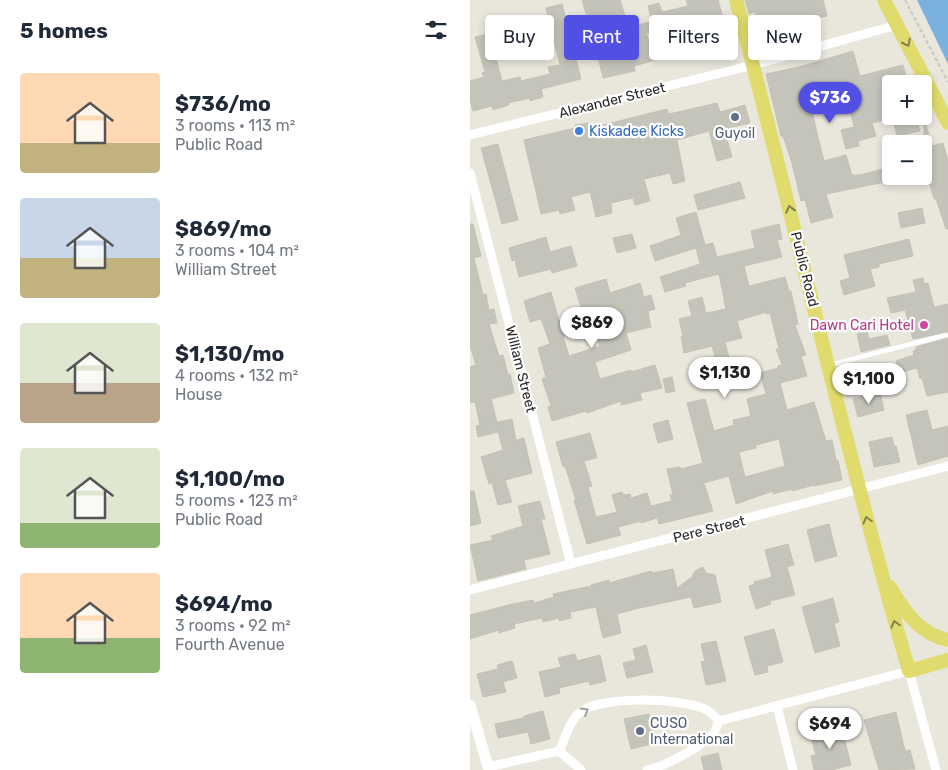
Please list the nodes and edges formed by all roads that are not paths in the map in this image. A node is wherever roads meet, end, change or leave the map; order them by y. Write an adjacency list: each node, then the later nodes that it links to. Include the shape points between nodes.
1 (736, 0): 4 (main road, Public Road)
2 (884, 0): 3 (main road)
3 (897, 25): 4 (street, Alexander Street); 5 (main road, one-way to 5)
4 (753, 65): 6 (street, Alexander Street); 9 (main road, Public Road, one-way to 4)
5 (948, 123)
6 (470, 135)
7 (470, 173): 12 (street, William Street)
8 (946, 335): 9 (lane)
9 (829, 366): 11 (main road, Public Road)
10 (948, 466): 11 (street, Pere Street)
11 (859, 490): 12 (street, Pere Street); 13 (main road, Public Road, one-way to 11)
12 (571, 564): 14 (street, Pere Street)
13 (879, 567): 15 (main road, via 902,609 914,623); 17 (main road, one-way to 13)
14 (470, 590)
15 (948, 640)
16 (948, 660): 17 (main road)
17 (909, 671): 19 (street); 26 (street)
18 (470, 704): 22 (street)
19 (777, 706): 20 (street); 25 (street)
20 (719, 721): 21 (street, one-way to 20, via 570,726 580,713 597,704 622,701 686,703 712,713); 24 (street, via 713,734 696,747)
21 (560, 751): 22 (street); 23 (street)
22 (486, 769)
23 (581, 770)
24 (649, 770)
25 (793, 770)
26 (936, 770)

